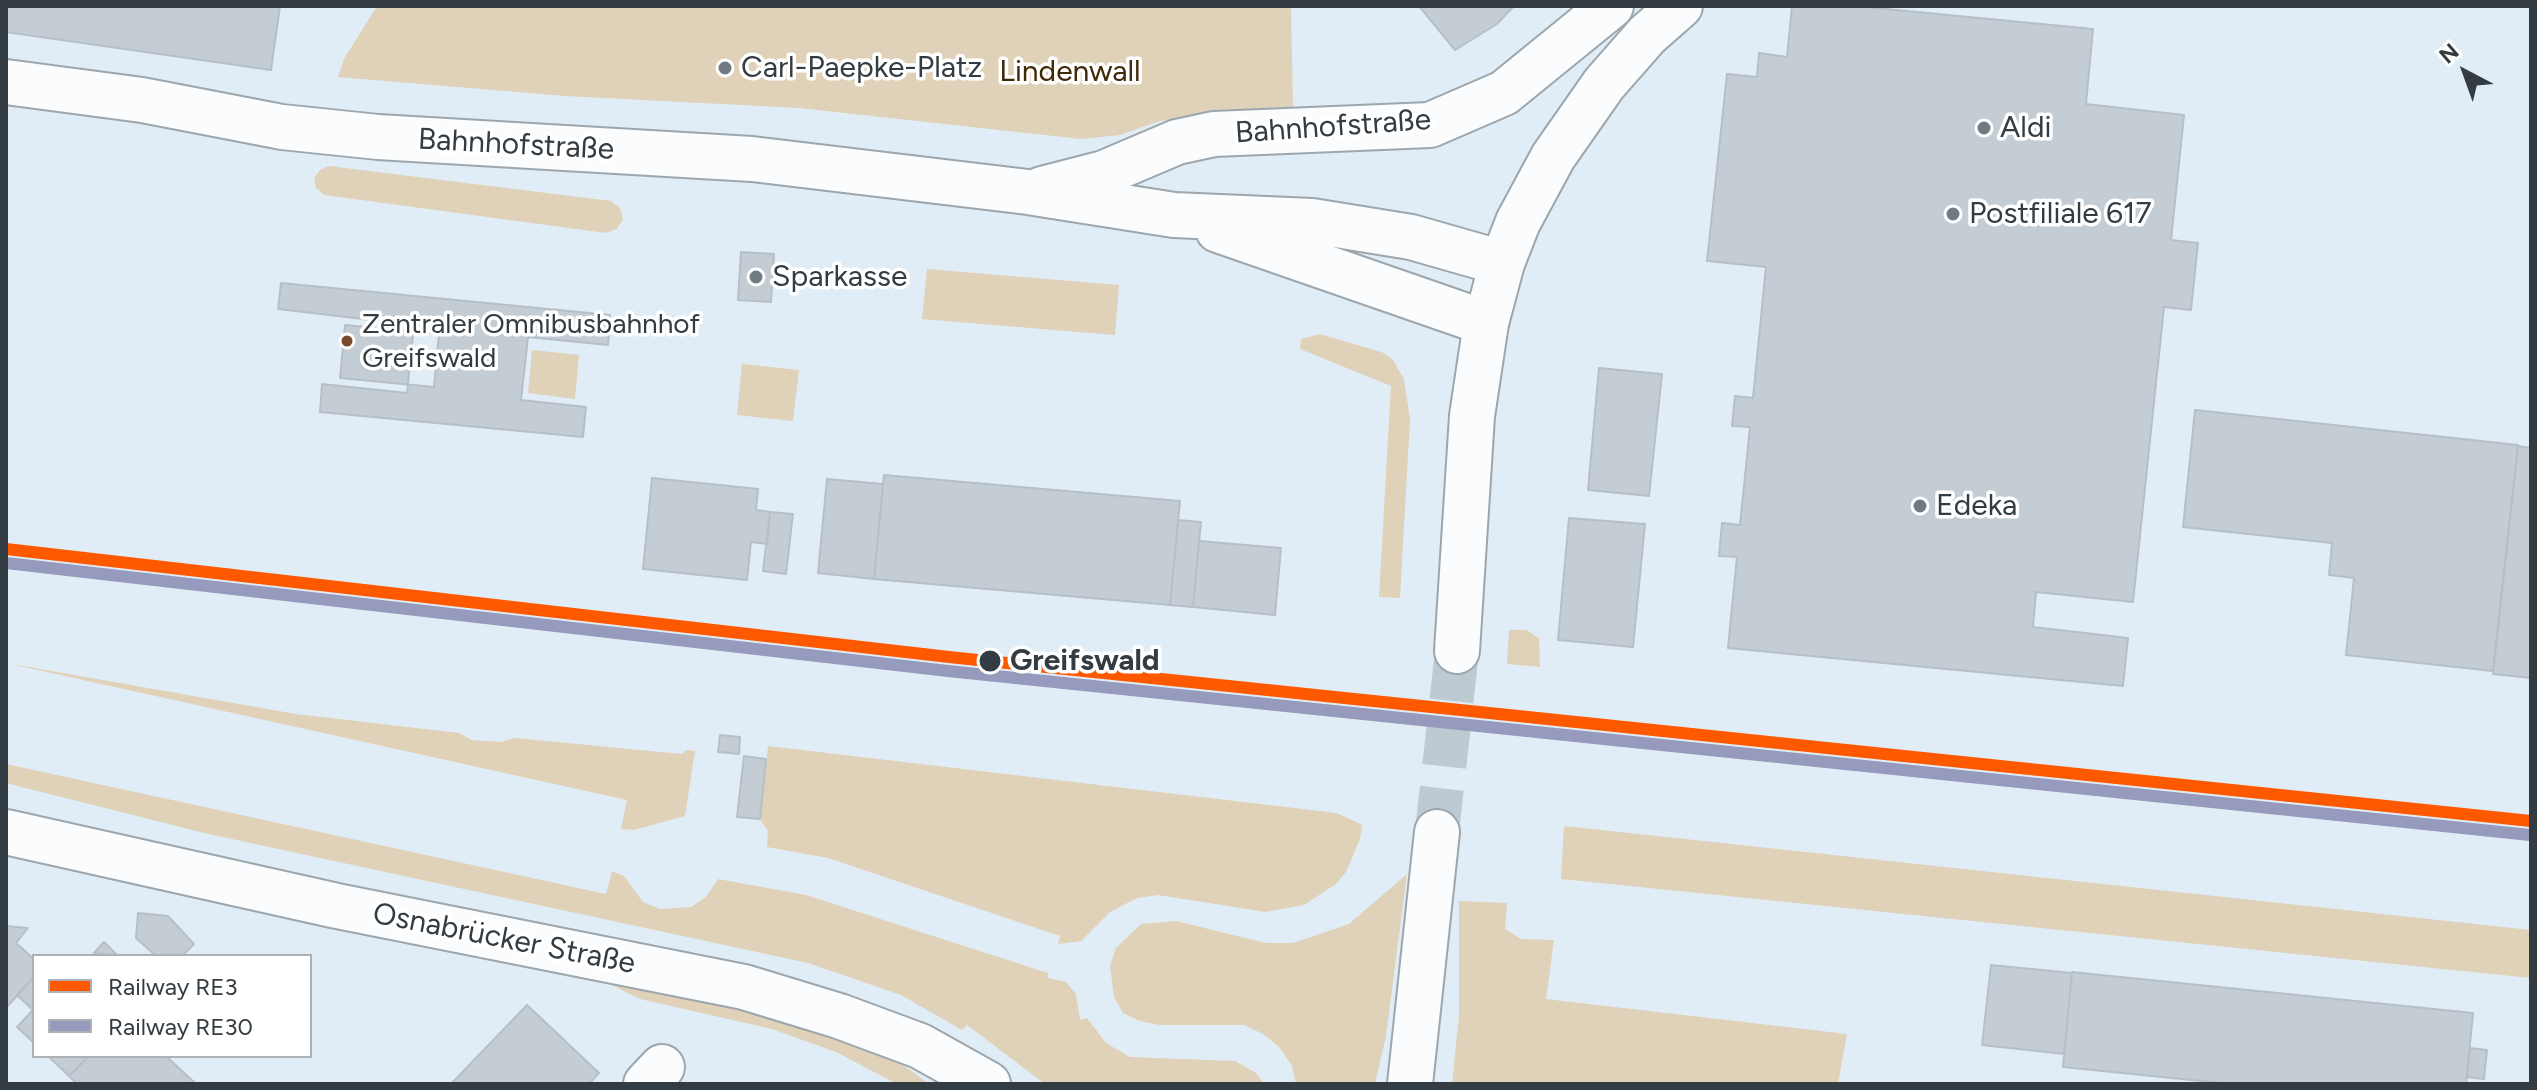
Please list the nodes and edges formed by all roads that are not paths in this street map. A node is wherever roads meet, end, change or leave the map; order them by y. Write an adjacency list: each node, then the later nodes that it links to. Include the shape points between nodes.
1 (1611, 6): 4 (street, Bahnhofstraße, via 1504,93 1430,125 1214,134 1177,142 1104,173)
2 (1680, 6): 6 (street, via 1604,84 1561,145 1518,222)
3 (6, 82): 4 (street, Bahnhofstraße, via 142,100 282,127 752,159)
4 (1028, 192): 5 (street, Bahnhofstraße)
5 (1174, 215): 6 (street, Bahnhofstraße, via 1312,221 1411,237); 7 (street, Bahnhofstraße)
6 (1502, 263): 7 (street)
7 (1486, 323): 8 (street, via 1472,416)
8 (1457, 651)
9 (6, 832): 11 (street, Osnabrücker Straße, via 321,903 744,987 920,1046)
10 (1437, 832): 12 (street)
11 (988, 1084)
12 (1410, 1084)

